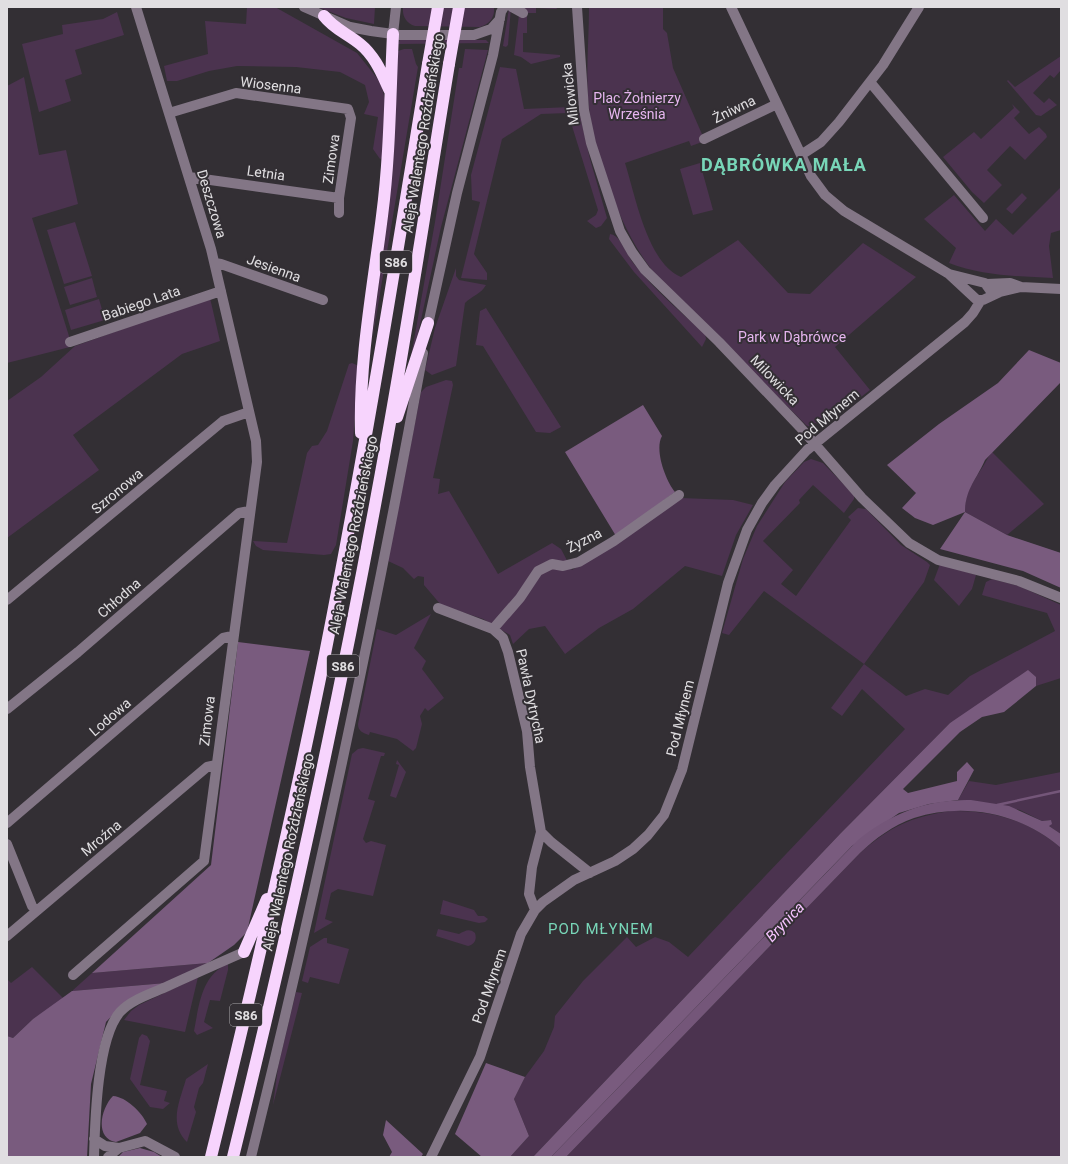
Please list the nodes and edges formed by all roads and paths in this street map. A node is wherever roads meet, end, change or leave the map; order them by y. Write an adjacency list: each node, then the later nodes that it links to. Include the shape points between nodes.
1 (136, 7): 16 (street, Deszczowa)
2 (304, 7): 10 (street)
3 (396, 7): 11 (street)
4 (438, 7): 36 (highway, Aleja Walentego Roździeńskiego / S86, bridge)
5 (459, 7): 35 (highway, Aleja Walentego Roździeńskiego / S86, bridge)
6 (577, 7): 34 (street, Milowicka, via 584,110 591,143 612,210 626,244 645,270 719,342)
7 (731, 7): 14 (street)
8 (919, 7): 12 (street)
9 (501, 10): 11 (street, via 491,29 474,35); 31 (street, via 493,55 457,193)
10 (324, 16): 11 (street, via 350,26); 13 (highway, via 330,24 360,44 371,55)
11 (393, 34): 13 (highway)
12 (870, 82): 18 (street, via 822,142); 22 (street)
13 (391, 93): 36 (highway, via 389,153 369,307 360,406)
14 (777, 104): 17 (street, Żniwna); 18 (street)
15 (348, 109): 16 (street, Wiosenna, via 236,93); 20 (street, Zimowa, via 351,118)
16 (169, 113): 19 (street, Deszczowa)
17 (704, 139)
18 (801, 155): 24 (street, via 817,186 844,211)
19 (189, 177): 20 (street, Letnia); 23 (street, Deszczowa)
20 (339, 198): 21 (street, Zimowa)
21 (339, 213)
22 (983, 218)
23 (215, 263): 28 (street, Deszczowa); 30 (street, Jesienna)
24 (949, 274): 25 (street); 29 (street)
25 (983, 283): 26 (street, via 1010,283); 29 (street, via 990,291); 29 (street, Pod Młynem, via 973,287)
26 (1021, 287): 27 (street); 29 (street)
27 (1061, 289)
28 (221, 291): 32 (street, Babiego Lata); 33 (street, Deszczowa)
29 (981, 298): 34 (street, Pod Młynem, via 965,322)
30 (323, 300)
31 (428, 323): 35 (highway); 63 (street, via 326,836)
32 (70, 342)
33 (249, 412): 38 (street, Zimowa, via 257,456); 40 (street, Szronowa, via 223,421)
34 (815, 444): 39 (street, Milowicka, via 884,521 919,550 948,563 1019,581); 50 (street, Pod Młynem, via 796,460 775,485 747,530 728,583 682,770 664,815 633,849)
35 (386, 446): 62 (highway, Aleja Walentego Roździeńskiego / S86, via 297,885)
36 (361, 460): 49 (highway, Aleja Walentego Roździeńskiego / S86, via 325,653)
37 (679, 495): 42 (street, Żyzna, via 614,541 579,562 563,566 552,564 538,571 520,598)
38 (249, 512): 43 (street, Zimowa, via 246,550); 44 (street, Chłodna, via 239,514)
39 (1061, 598)
40 (7, 600)
41 (438, 608): 42 (street, Pawła Dytrycha)
42 (493, 629): 47 (street, Pawła Dytrycha, via 504,638 527,731 531,773)
43 (232, 636): 45 (street, Zimowa); 46 (street, Lodowa, via 223,638)
44 (7, 710)
45 (216, 765): 52 (street, Mroźna, via 207,767); 55 (street, Zimowa, via 204,861)
46 (7, 823)
47 (542, 832): 50 (street); 51 (street, Pawła Dytrycha, via 532,867 529,894)
48 (7, 844): 52 (street)
49 (278, 873): 54 (highway); 61 (highway, Aleja Walentego Roździeńskiego / S86)
50 (590, 874): 51 (street, Pod Młynem, via 556,892)
51 (535, 910): 64 (street, Pod Młynem, via 521,934 480,1057)
52 (36, 911): 53 (street, Mroźna)
53 (7, 936)
54 (244, 952): 56 (street, via 144,996 116,1017 110,1027 103,1055)
55 (73, 975)
56 (94, 1139): 57 (street, via 105,1146); 58 (street)
57 (119, 1148): 59 (street); 60 (street, via 145,1141)
58 (94, 1157)
59 (108, 1157)
60 (175, 1157)
61 (211, 1157)
62 (233, 1157)
63 (251, 1157)
64 (431, 1157)

